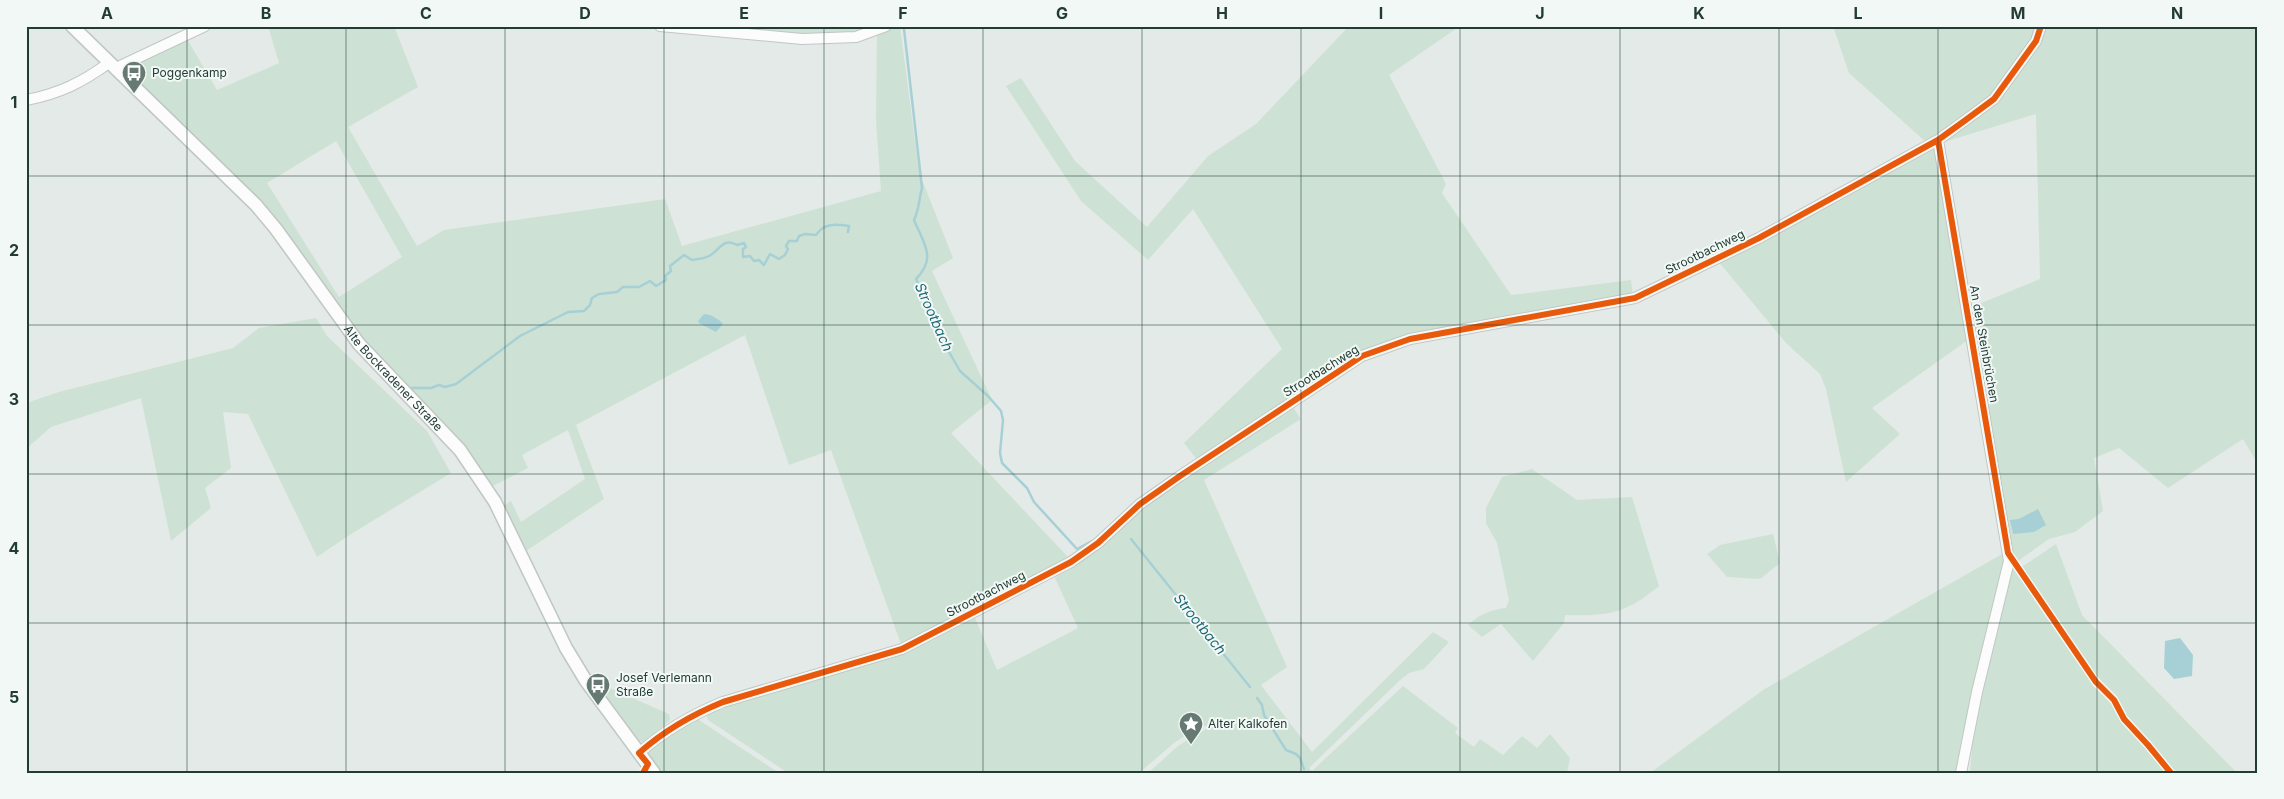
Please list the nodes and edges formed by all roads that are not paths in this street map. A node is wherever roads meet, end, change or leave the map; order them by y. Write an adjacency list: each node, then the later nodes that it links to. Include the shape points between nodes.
1 (72, 26): 6 (street, Alte Bockradener Straße)
2 (205, 26): 6 (street)
3 (660, 26): 4 (street, via 802,39 856,37)
4 (886, 26)
5 (2041, 26): 8 (street, Strootbachweg, via 2036,41 1994,99)
6 (113, 65): 7 (street, via 68,89); 9 (street, Alte Bockradener Straße, via 256,205 359,344 460,450 495,502 566,648)
7 (26, 100)
8 (1938, 140): 9 (street, Strootbachweg, via 1759,238 1635,298 1410,338 1362,356 1140,504 1098,543 1071,562 902,649 695,713 663,732); 11 (street, An den Steinbrüchen, via 2009,560)
9 (639, 753): 10 (street, Alte Bockradener Straße)
10 (648, 770)
11 (1961, 773)

